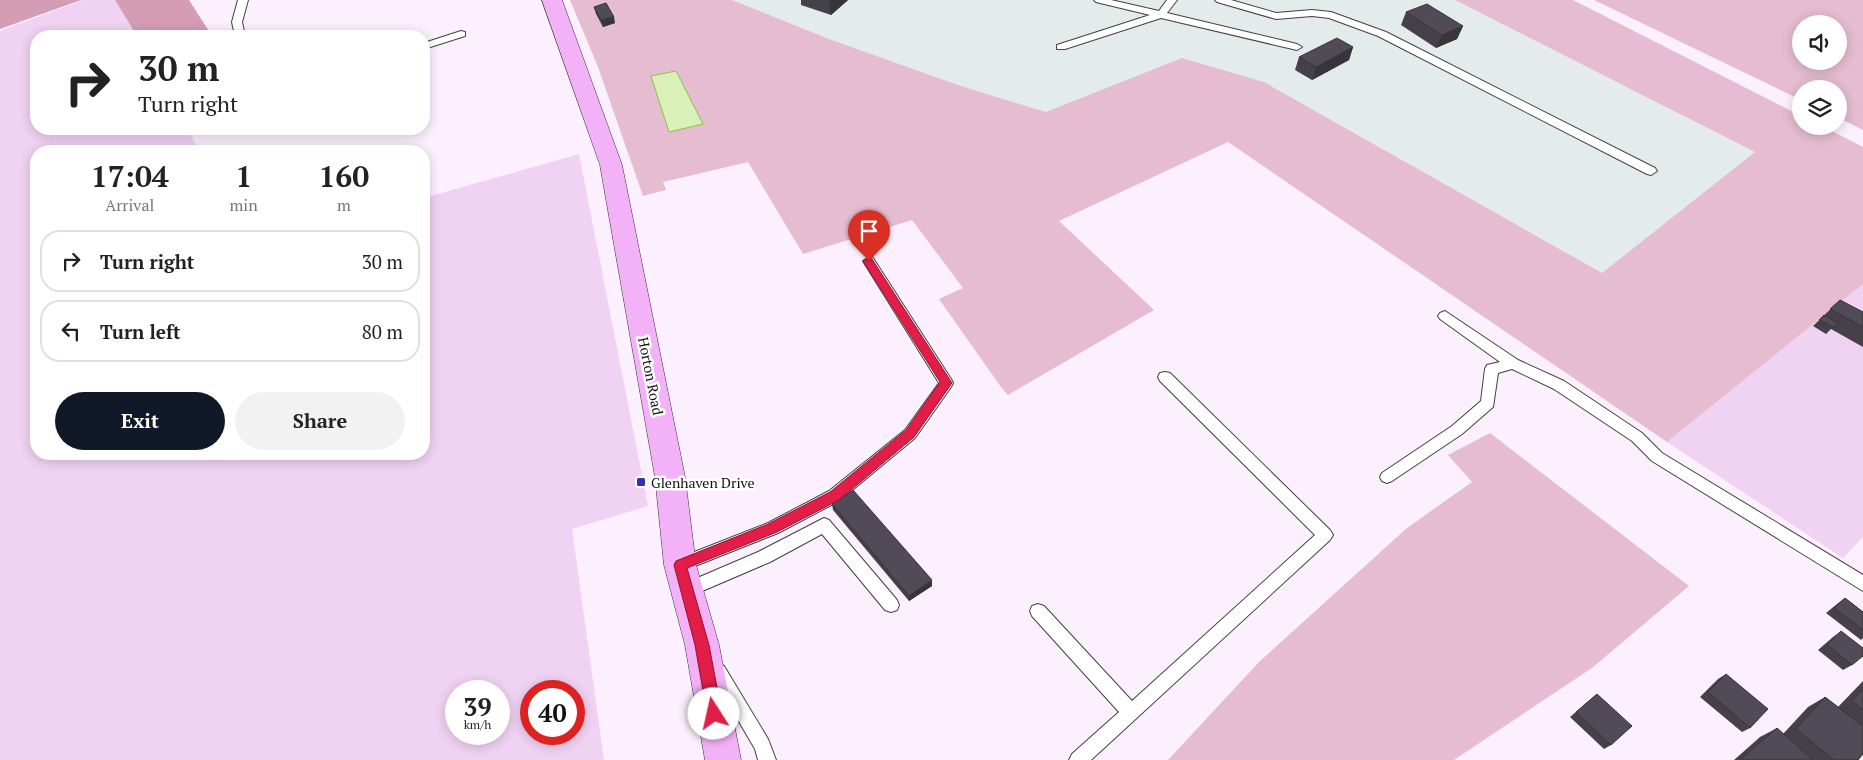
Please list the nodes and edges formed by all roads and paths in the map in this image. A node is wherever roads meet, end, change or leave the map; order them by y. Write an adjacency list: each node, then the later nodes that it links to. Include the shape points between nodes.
1 (243, 0): 7 (lane, via 237,22)
2 (552, 0): 18 (street, Horton Road, via 611,165 670,477)
3 (1099, 0): 6 (lane)
4 (1172, 0): 6 (lane)
5 (1220, 0): 12 (lane, via 1276,16 1312,12 1355,22)
6 (1161, 15): 10 (lane); 11 (lane)
7 (239, 30)
8 (461, 34): 9 (lane)
9 (430, 44)
10 (1061, 47)
11 (1297, 47)
12 (1651, 171)
13 (869, 261): 18 (lane, via 946,383 910,434 834,496)
14 (1445, 316): 15 (lane)
15 (1513, 364): 17 (lane, via 1492,369 1488,402 1457,430); 19 (lane, via 1559,385 1637,437 1657,457)
16 (1165, 377): 23 (lane, via 1325,535)
17 (1388, 477)
18 (683, 578): 20 (lane, via 764,557 824,525); 22 (street, Horton Road)
19 (1863, 584)
20 (891, 605)
21 (1038, 611): 23 (lane)
22 (702, 645): 24 (street, Horton Road); 25 (lane, via 762,745)
23 (1131, 712): 26 (lane)
24 (723, 760)
25 (767, 760)
26 (1078, 760)

